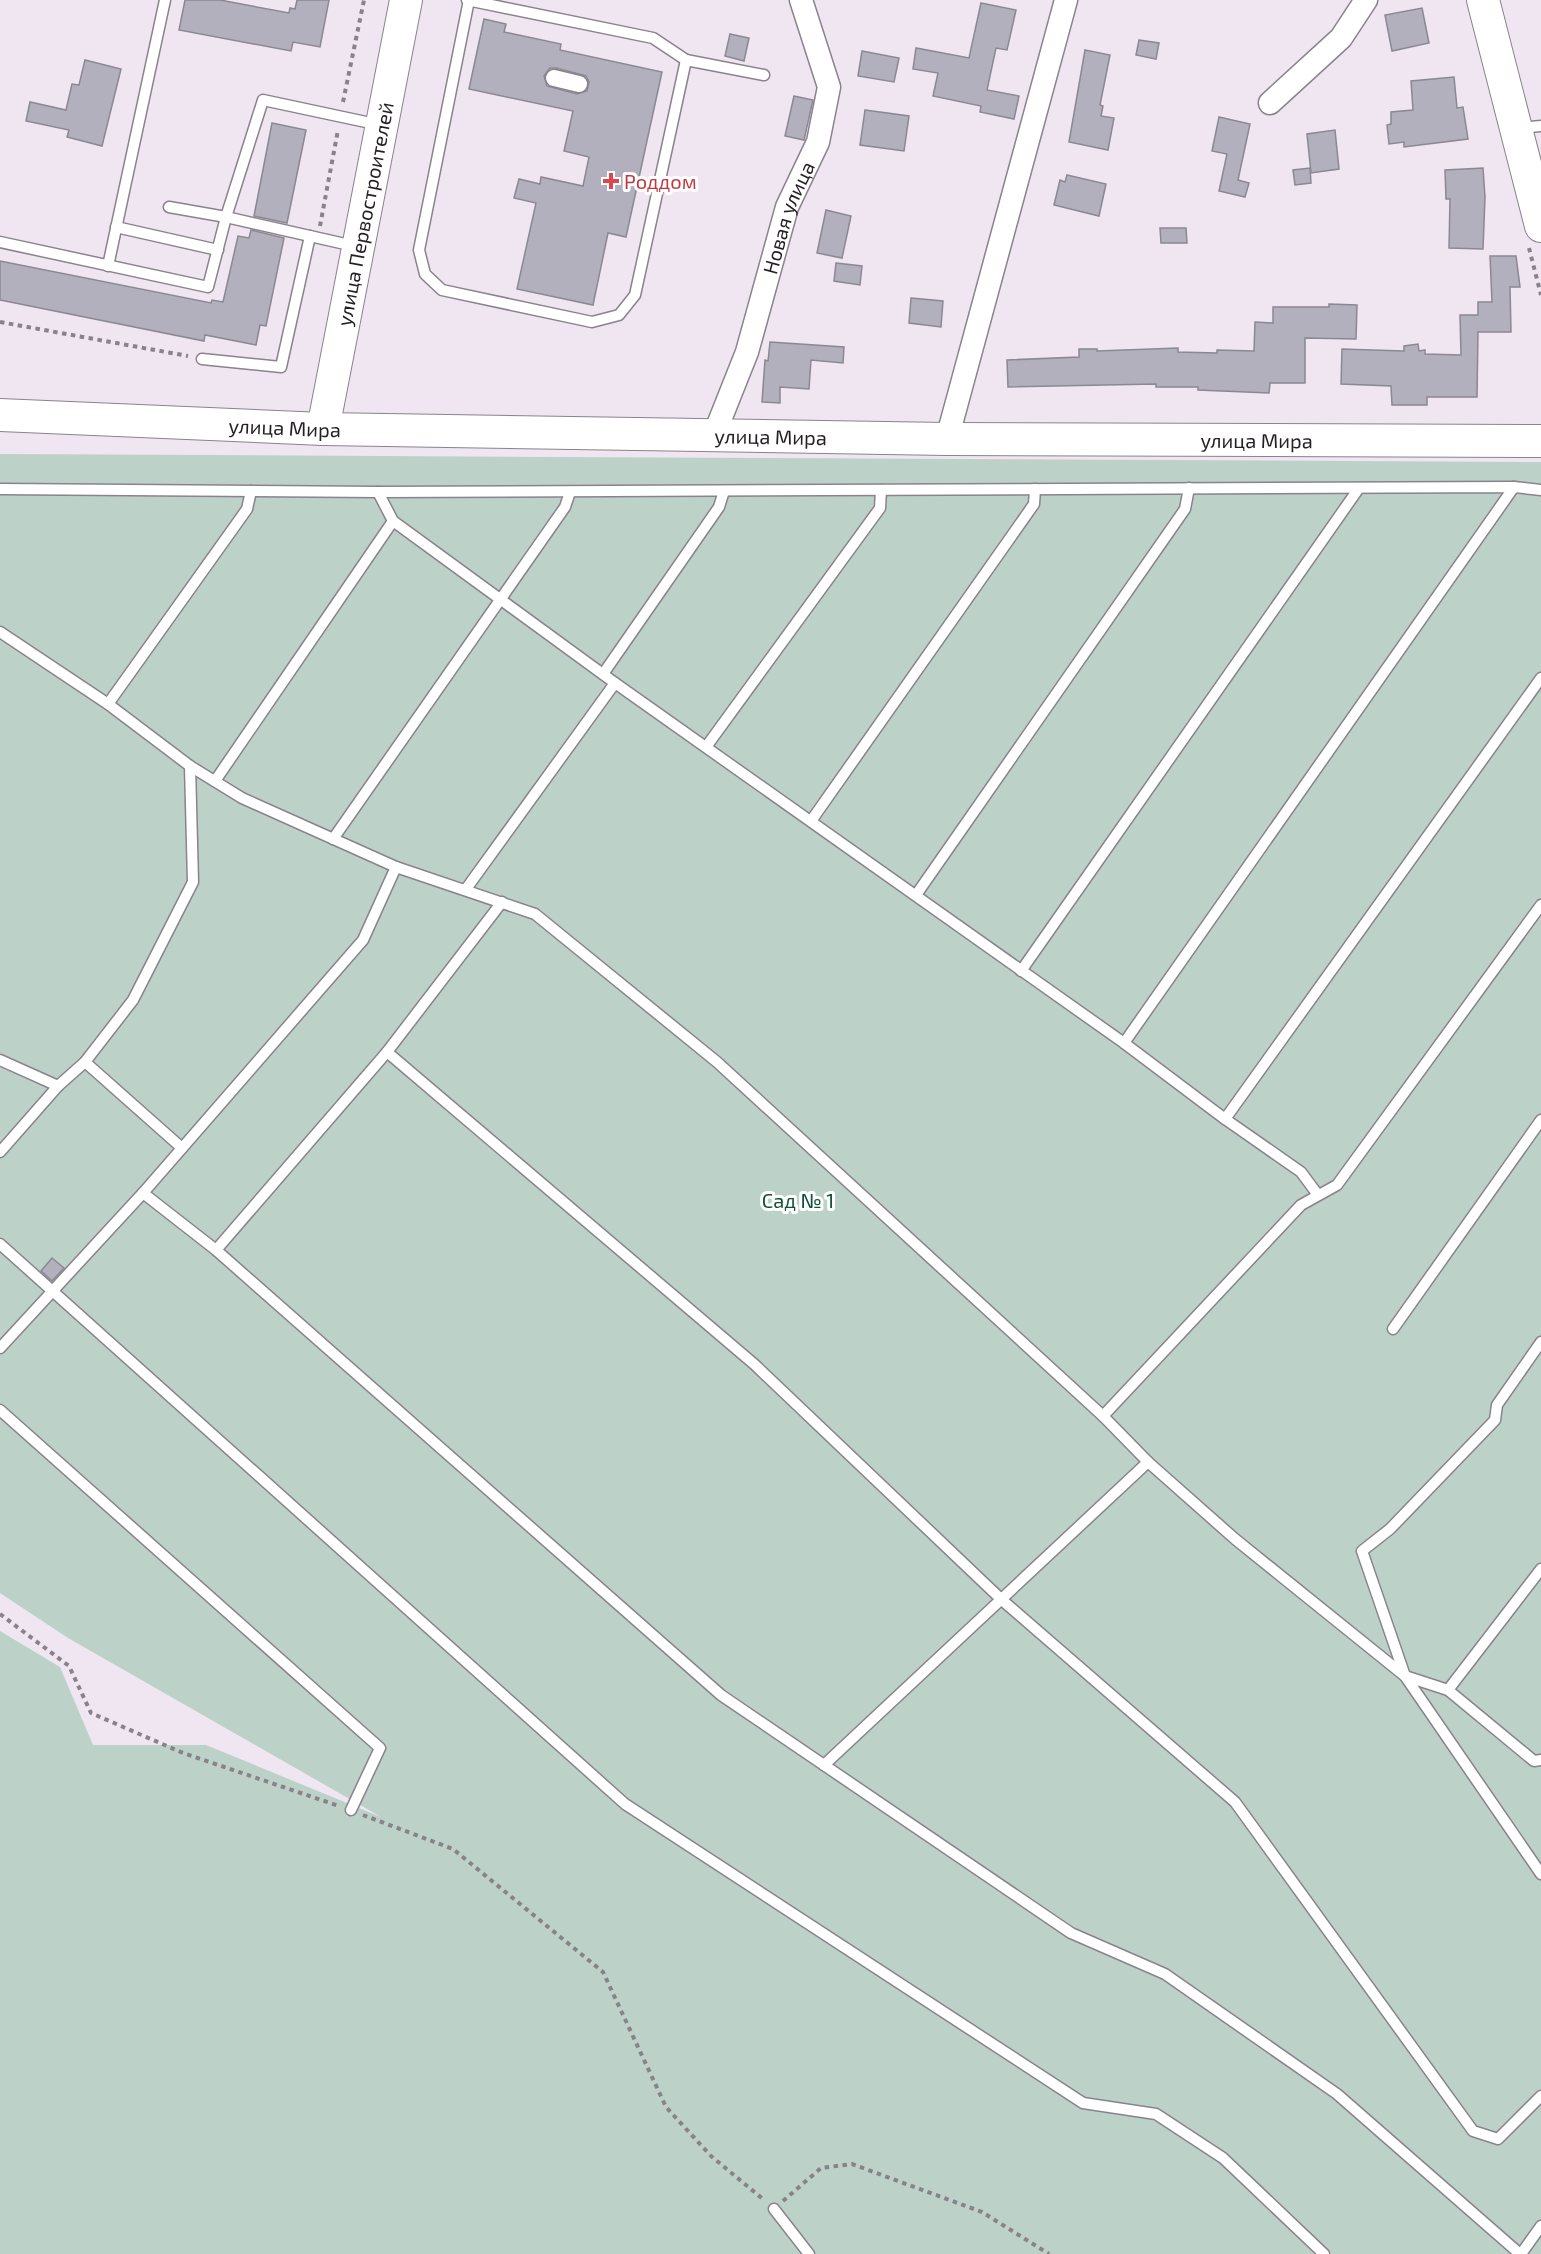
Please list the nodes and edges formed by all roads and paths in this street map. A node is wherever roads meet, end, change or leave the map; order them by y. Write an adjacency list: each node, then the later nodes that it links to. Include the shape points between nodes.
1 (165, 0): 18 (lane)
2 (406, 0): 13 (main road, улица Первостроителей)
3 (468, 0): 8 (lane, via 653,38); 8 (lane, via 419,250 425,274 442,290 592,322 619,315 635,295)
4 (801, 0): 28 (street, Новая улица, via 829,87 818,142 787,207 747,352)
5 (1066, 0): 29 (street)
6 (1366, 0): 12 (street, via 1341,38)
7 (1483, 0): 14 (main road)
8 (686, 60): 9 (lane)
9 (764, 75)
10 (554, 78): 11 (street)
11 (579, 84)
12 (1270, 103)
13 (381, 125): 16 (lane, via 263,100); 21 (main road, улица Первостроителей)
14 (1528, 127): 17 (main road)
15 (169, 207): 16 (lane)
16 (226, 217): 19 (lane); 22 (lane)
17 (1541, 226)
18 (116, 227): 22 (lane); 23 (lane)
19 (310, 236): 21 (lane); 25 (lane, via 281,368)
20 (0, 242): 23 (lane)
21 (358, 247): 27 (main road, улица Первостроителей)
22 (218, 250): 23 (lane, via 208,288)
23 (108, 266)
24 (0, 322): 25 (path)
25 (202, 359)
26 (0, 415): 27 (main road, улица Мира)
27 (323, 429): 28 (main road, улица Мира)
28 (714, 435): 29 (main road, улица Мира)
29 (947, 439): 30 (main road, улица Мира)
30 (1541, 441)
31 (1514, 487): 32 (lane); 37 (lane); 60 (lane)
32 (1359, 488): 35 (lane); 59 (lane)
33 (0, 489): 38 (lane)
34 (1035, 489): 35 (lane); 36 (lane); 52 (lane, via 1034,504)
35 (1189, 489): 56 (lane, via 1185,509)
36 (881, 490): 39 (lane); 49 (lane, via 880,508)
37 (1541, 490)
38 (251, 491): 40 (lane); 48 (lane, via 248,509)
39 (724, 491): 41 (lane); 45 (lane, via 719,507)
40 (378, 492): 41 (lane); 42 (lane)
41 (570, 492): 43 (lane, via 565,507)
42 (393, 520): 43 (lane); 51 (lane)
43 (500, 599): 45 (lane); 53 (lane)
44 (0, 632): 48 (lane)
45 (603, 674): 47 (lane)
46 (1541, 678): 65 (lane)
47 (615, 683): 49 (lane); 55 (lane)
48 (108, 704): 50 (lane)
49 (706, 747): 52 (lane)
50 (190, 766): 51 (lane); 63 (lane, via 193,882 133,1000)
51 (215, 781): 53 (lane, via 242,798)
52 (812, 821): 56 (lane)
53 (333, 838): 54 (lane)
54 (396, 867): 55 (lane); 67 (lane, via 363,940)
55 (466, 890): 57 (lane)
56 (916, 895): 59 (lane)
57 (502, 902): 61 (lane); 78 (lane, via 535,914 717,1062)
58 (1541, 905): 70 (lane, via 1337,1185)
59 (1021, 970): 60 (lane)
60 (1124, 1043): 65 (lane)
61 (387, 1052): 72 (lane); 81 (lane, via 754,1364)
62 (0, 1060): 64 (lane)
63 (86, 1062): 64 (lane); 67 (lane)
64 (58, 1086): 68 (lane)
65 (1225, 1119): 70 (lane, via 1301,1172)
66 (1541, 1120): 74 (lane)
67 (182, 1148): 69 (lane)
68 (0, 1152)
69 (143, 1193): 72 (lane); 73 (lane)
70 (1318, 1195): 78 (lane, via 1301,1205)
71 (0, 1244): 73 (lane)
72 (216, 1250): 86 (lane, via 721,1695)
73 (53, 1292): 76 (lane); 94 (lane, via 625,1803 1083,2103 1156,2114 1166,2120 1223,2158)
74 (1393, 1329)
75 (1541, 1342): 83 (lane, via 1497,1405 1495,1420 1390,1529 1362,1551)
76 (0, 1348)
77 (0, 1410): 87 (lane, via 380,1748)
78 (1103, 1416): 79 (lane)
79 (1148, 1462): 81 (lane); 83 (lane, via 1234,1539)
80 (1541, 1569): 84 (lane)
81 (1002, 1600): 86 (lane); 89 (lane, via 1235,1802 1473,2131 1498,2139)
82 (0, 1614): 87 (path, via 69,1666 91,1713 183,1753)
83 (1405, 1676): 84 (lane); 88 (lane)
84 (1448, 1690): 85 (lane, via 1534,1761)
85 (1541, 1760)
86 (824, 1765): 95 (lane, via 1071,1933 1165,1974 1337,2094)
87 (351, 1810): 90 (path, via 453,1849 603,1972 666,2107 711,2156)
88 (1541, 1874)
89 (1541, 2096)
90 (774, 2209): 92 (lane); 93 (path, via 821,2168 852,2164 982,2212)
91 (1541, 2226): 95 (lane)
92 (809, 2254)
93 (1048, 2254)
94 (1324, 2254)
95 (1520, 2254)

